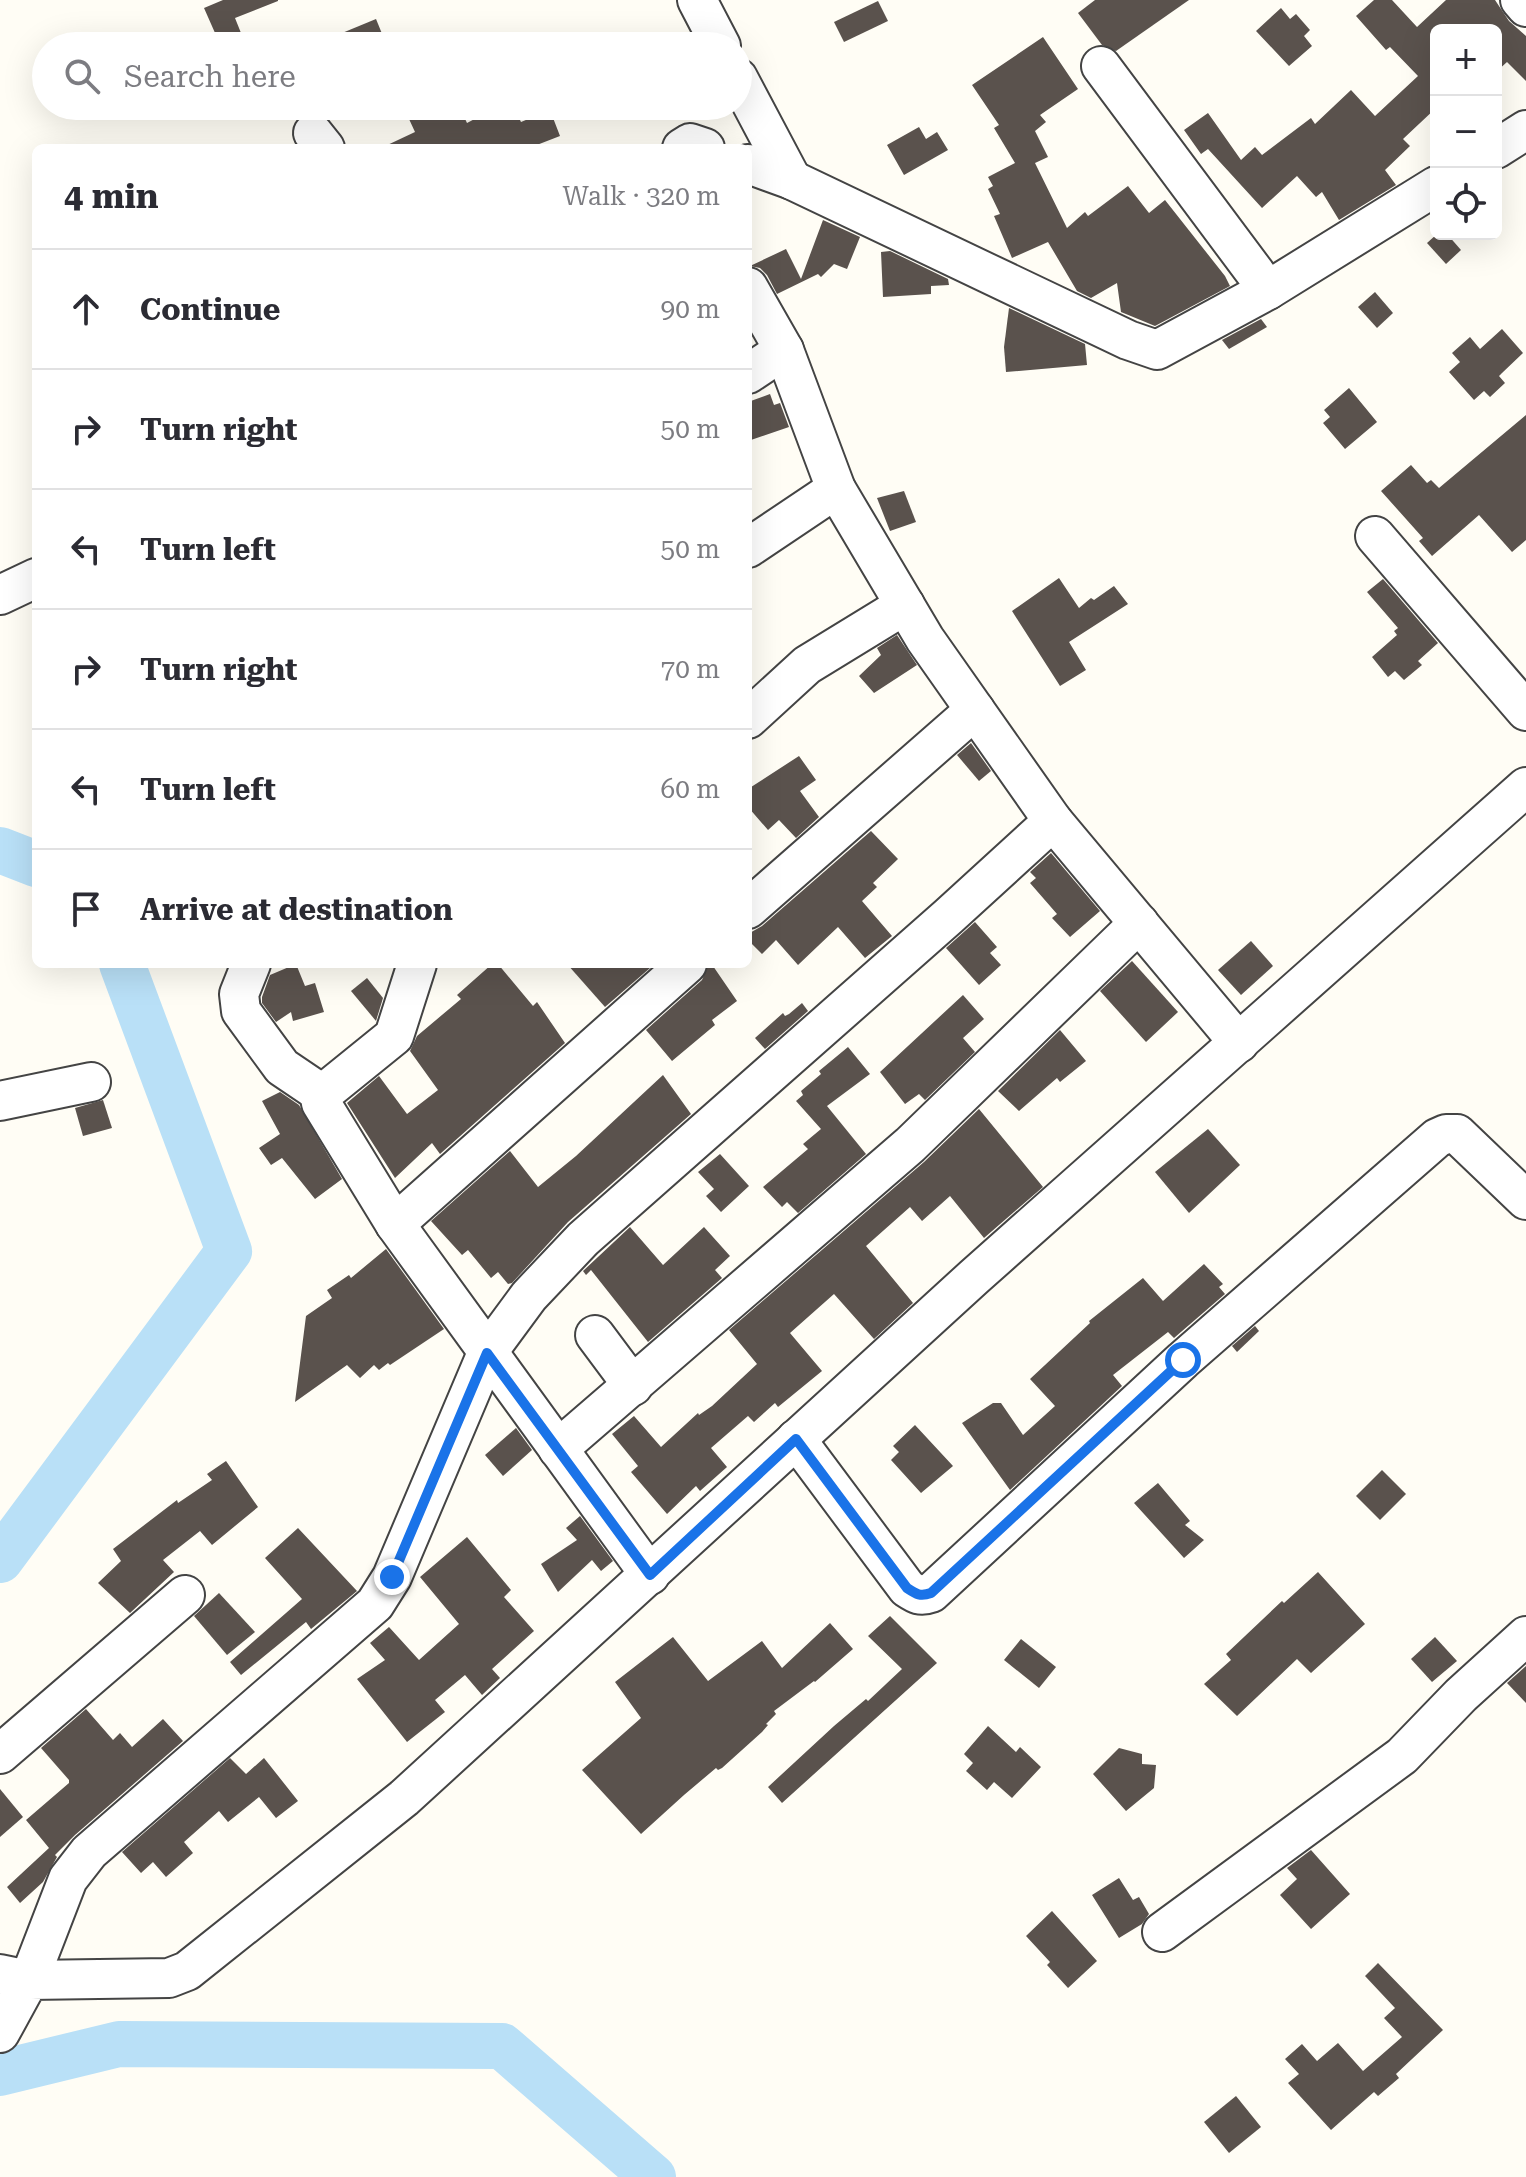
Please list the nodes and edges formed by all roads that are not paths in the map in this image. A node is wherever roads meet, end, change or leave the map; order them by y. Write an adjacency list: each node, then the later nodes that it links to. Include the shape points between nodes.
1 (697, 0): 4 (street)
2 (1520, 0): 3 (street)
3 (1526, 7)
4 (714, 32)
5 (1101, 66): 12 (street)
6 (752, 104): 10 (street)
7 (1526, 130): 8 (street)
8 (1502, 145)
9 (752, 165): 10 (street)
10 (792, 180): 12 (street, via 1142,347 1157,350)
11 (1430, 190): 12 (street)
12 (1268, 290)
13 (752, 294): 14 (street)
14 (784, 350): 15 (street); 16 (street)
15 (752, 371)
16 (836, 489): 18 (street); 21 (street)
17 (1375, 536): 23 (street)
18 (752, 545)
19 (32, 580): 20 (street)
20 (0, 595)
21 (905, 605): 22 (street); 24 (street, via 807,665)
22 (975, 710): 26 (street); 27 (street)
23 (1526, 711)
24 (752, 715)
25 (1526, 787): 32 (street)
26 (1053, 821): 28 (street); 39 (street, via 583,1239 529,1296)
27 (752, 905)
28 (1139, 923): 32 (street); 40 (street, via 910,1145)
29 (249, 968): 34 (street, via 239,994 241,1011 282,1067)
30 (416, 968): 34 (street, via 394,1036)
31 (683, 968): 37 (street)
32 (1239, 1043): 41 (street)
33 (91, 1082): 35 (street)
34 (319, 1092): 37 (street)
35 (0, 1101)
36 (1526, 1200): 41 (street, via 1457,1134 1437,1138 924,1596 907,1588)
37 (395, 1224): 39 (street)
38 (595, 1335): 40 (street)
39 (487, 1353): 42 (street); 48 (street, via 392,1577 375,1604 89,1852 68,1879)
40 (633, 1386): 42 (street)
41 (796, 1439): 43 (street)
42 (558, 1449): 43 (street)
43 (650, 1575): 48 (street, via 404,1798 187,1971 169,1978)
44 (185, 1595): 46 (street)
45 (1526, 1636): 47 (street, via 1402,1756)
46 (0, 1754)
47 (1162, 1932)
48 (15, 1977): 49 (street)
49 (3, 2027)

